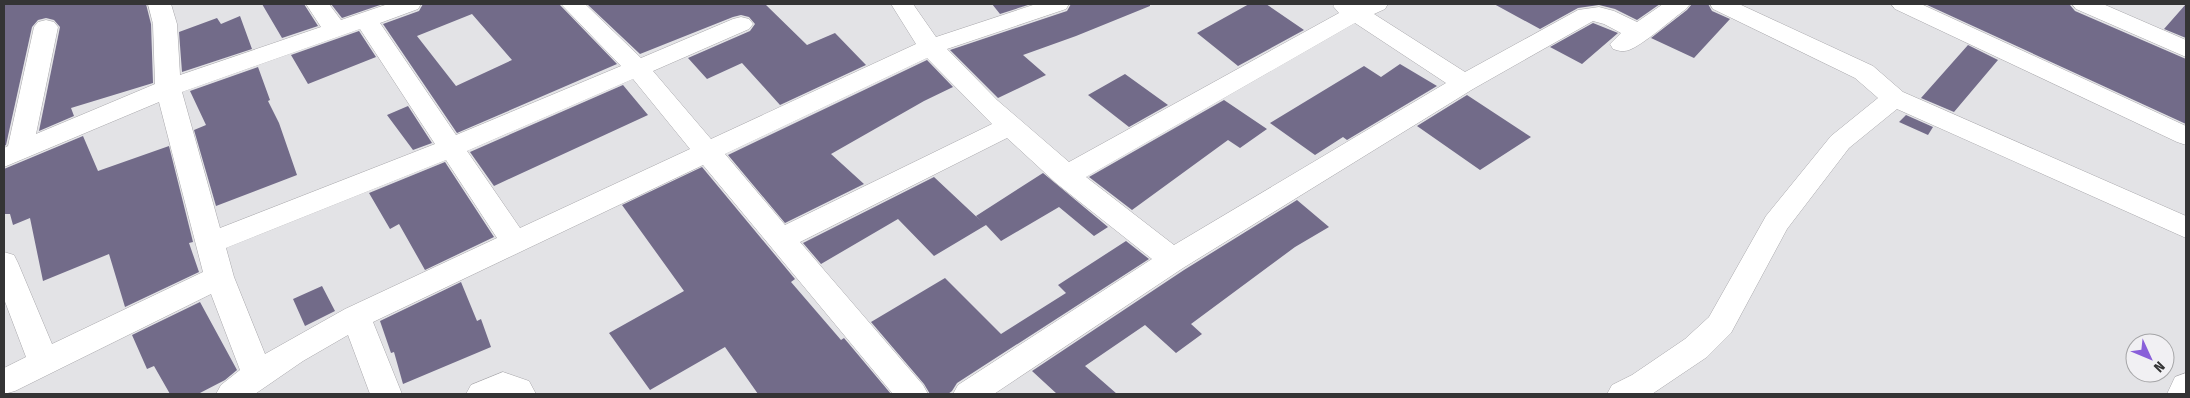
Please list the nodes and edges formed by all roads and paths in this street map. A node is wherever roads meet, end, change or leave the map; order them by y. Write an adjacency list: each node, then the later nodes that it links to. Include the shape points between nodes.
1 (159, 4): 20 (street, via 165,24)
2 (318, 4): 15 (street)
3 (410, 4): 12 (street)
4 (572, 4): 18 (street)
5 (902, 4): 16 (street)
6 (1058, 4): 16 (street)
7 (1678, 4): 19 (street, via 1629,39 1601,14 1593,12)
8 (1721, 4): 21 (street, via 1864,72)
9 (1903, 4): 23 (street)
10 (2084, 4): 17 (street)
11 (1358, 7): 19 (street); 27 (street)
12 (366, 20): 15 (street); 24 (street)
13 (741, 24): 18 (street)
14 (46, 27): 26 (street)
15 (336, 30): 20 (street)
16 (930, 46): 22 (street); 25 (street)
17 (2186, 49)
18 (636, 67): 24 (street); 25 (street)
19 (1464, 83): 32 (street)
20 (168, 88): 26 (street); 31 (street)
21 (1894, 98): 28 (street); 46 (street, via 1840,142 1776,223 1720,324 1696,348)
22 (1009, 126): 27 (street); 29 (street)
23 (2186, 136)
24 (450, 148): 30 (street); 31 (street)
25 (707, 152): 29 (street); 30 (street)
26 (12, 154)
27 (1066, 176): 32 (street)
28 (2186, 228)
29 (781, 239): 44 (street)
30 (514, 242): 35 (street)
31 (210, 243): 34 (street)
32 (1173, 260): 45 (street)
33 (4, 263): 36 (street)
34 (219, 277): 36 (street); 37 (street)
35 (356, 317): 37 (street, via 299,346); 41 (street)
36 (44, 362): 38 (street)
37 (257, 374): 40 (street)
38 (4, 382)
39 (2186, 386): 47 (street)
40 (232, 394)
41 (386, 394)
42 (482, 394): 43 (street, via 503,385 518,390)
43 (520, 394)
44 (912, 394)
45 (969, 394)
46 (1623, 394)
47 (2183, 394)

